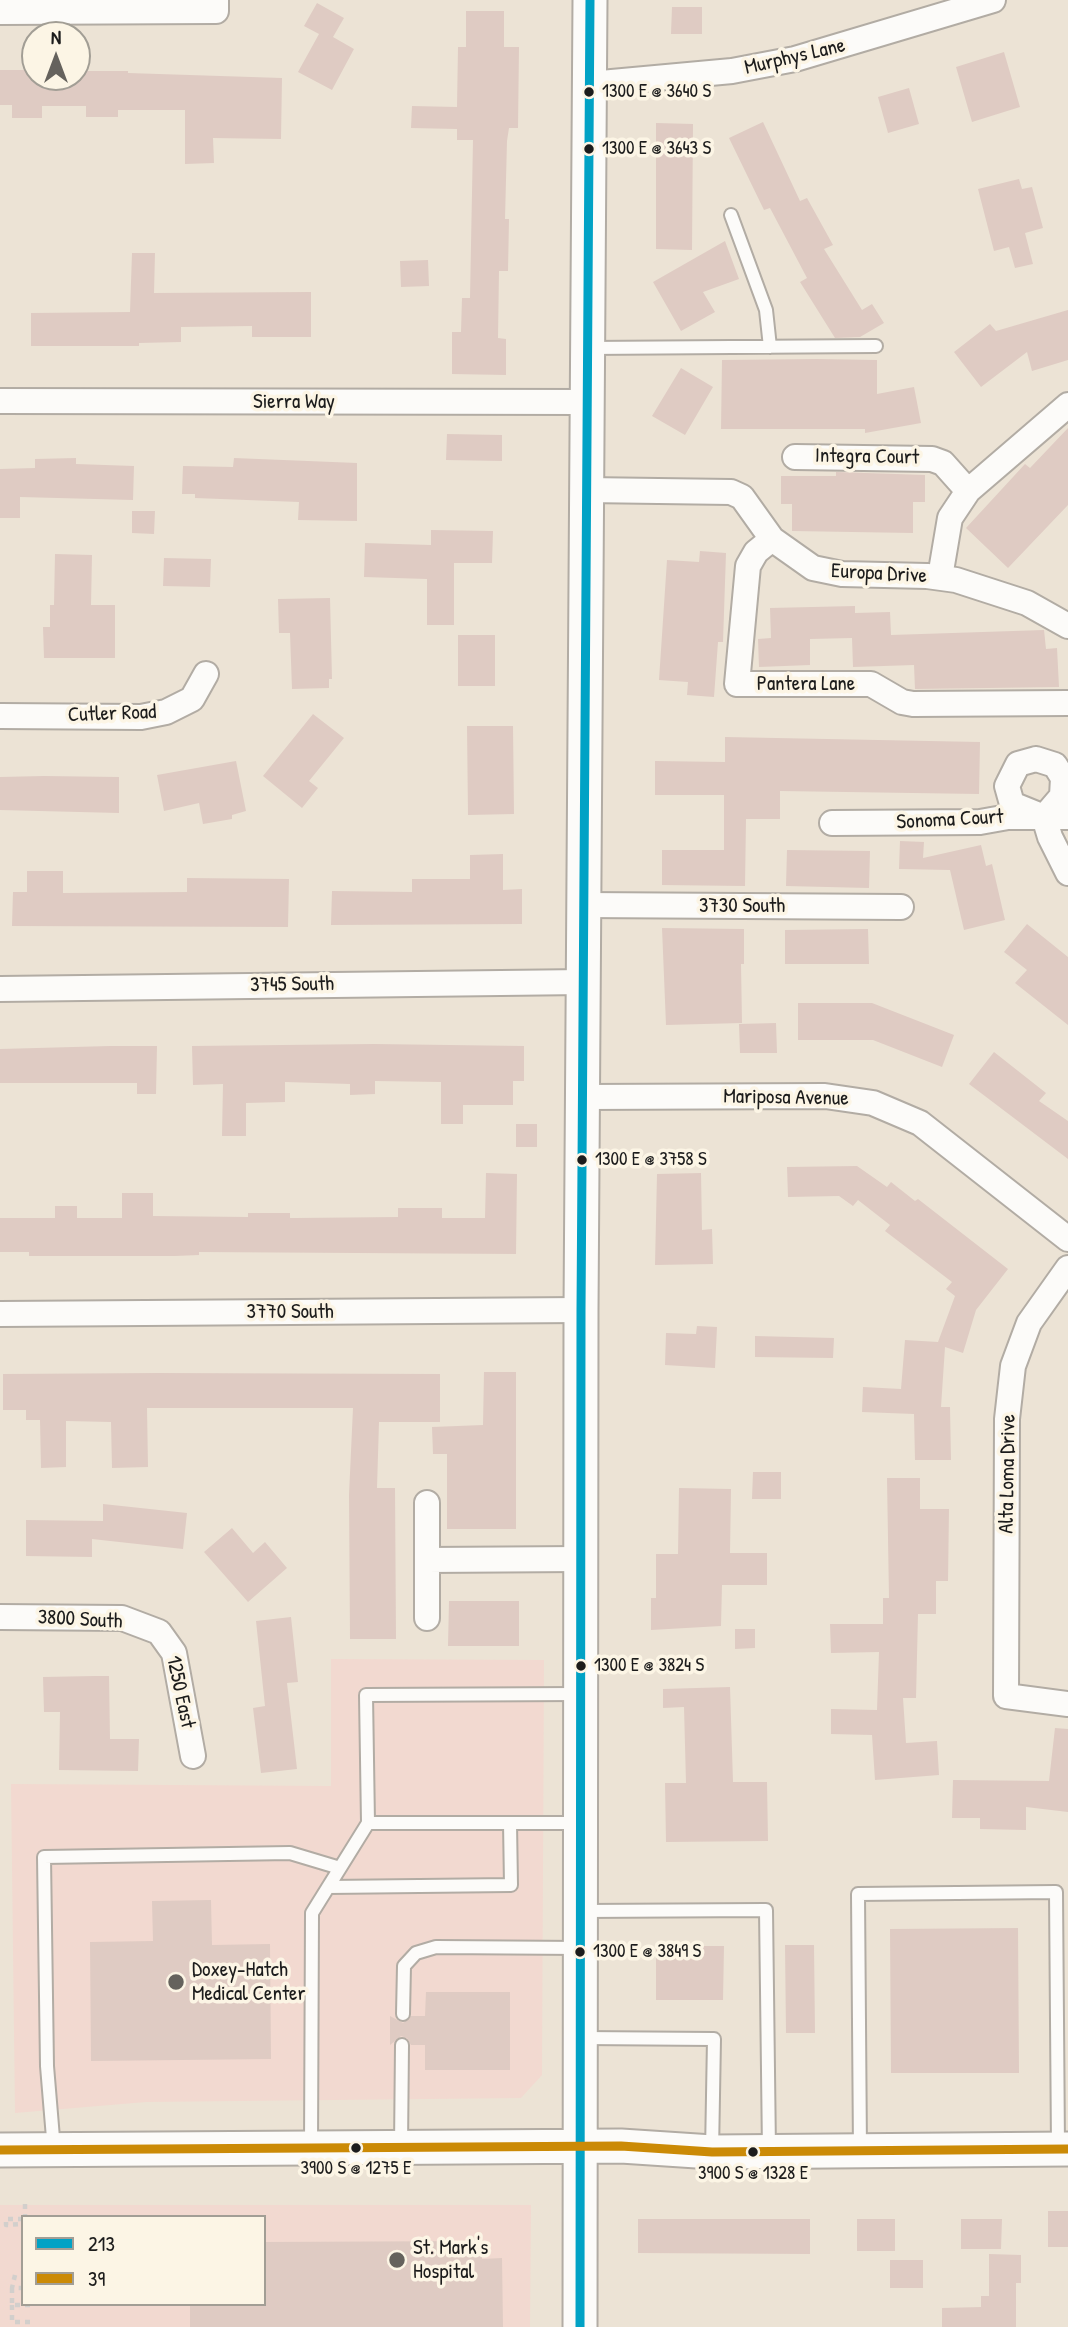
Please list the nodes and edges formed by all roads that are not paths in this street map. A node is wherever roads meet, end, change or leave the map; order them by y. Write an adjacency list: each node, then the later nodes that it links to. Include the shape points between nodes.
1 (216, 0): 4 (street, via 216,11)
2 (590, 0): 5 (main road)
3 (993, 0): 5 (street, Murphys Lane, via 795,59 732,71)
4 (0, 12)
5 (590, 84): 9 (main road)
6 (732, 215): 8 (lane, via 766,310)
7 (876, 346): 8 (lane)
8 (770, 347): 9 (lane)
9 (588, 348): 11 (main road)
10 (0, 401): 11 (street, Sierra Way)
11 (588, 402): 14 (main road)
12 (1068, 405): 15 (street)
13 (795, 457): 15 (street, Integra Court, via 932,459 943,463)
14 (586, 490): 16 (street, Europa Drive, via 731,492 742,497); 25 (main road)
15 (968, 491): 17 (street, via 950,518)
16 (772, 539): 17 (street, Europa Drive, via 800,561 826,572); 20 (street, Pantera Lane, via 748,566 737,684 871,684 913,704)
17 (940, 577): 18 (street, Europa Drive, via 1027,603)
18 (1068, 626)
19 (206, 674): 21 (street, Cutler Road, via 192,699 166,712 141,717)
20 (1068, 703)
21 (0, 716)
22 (1056, 817): 23 (street, Sonoma Court); 24 (street, via 1050,837)
23 (832, 823)
24 (1068, 873)
25 (584, 905): 26 (street, 3730 South); 27 (main road)
26 (901, 907)
27 (584, 982): 28 (street, 3745 South); 29 (main road)
28 (0, 989)
29 (584, 1097): 30 (street, Mariposa Avenue, via 825,1096 873,1103 920,1123); 32 (main road)
30 (1068, 1239)
31 (1068, 1268): 41 (street, Alta Loma Drive, via 1029,1323 1013,1366 1007,1419 1006,1696)
32 (581, 1310): 33 (street, 3770 South); 35 (main road)
33 (0, 1314)
34 (427, 1503): 36 (street)
35 (580, 1559): 36 (street); 40 (main road)
36 (427, 1560): 38 (street)
37 (0, 1617): 39 (street, 3800 South, via 122,1618)
38 (427, 1618)
39 (159, 1632): 42 (street, 1250 East, via 174,1653)
40 (580, 1694): 43 (lane, via 366,1695); 45 (main road)
41 (1068, 1704)
42 (193, 1756)
43 (368, 1823): 44 (lane); 46 (lane)
44 (510, 1823): 45 (lane); 47 (lane, via 512,1885)
45 (581, 1823): 48 (main road)
46 (340, 1868): 47 (lane); 58 (lane, via 290,1853 44,1857 47,2066)
47 (328, 1886): 54 (lane, via 312,1913)
48 (581, 1911): 49 (main road); 59 (lane, via 766,1910)
49 (581, 1948): 50 (lane, via 436,1947 416,1953 404,1966); 51 (main road)
50 (403, 2014)
51 (581, 2038): 53 (main road); 61 (lane, via 714,2039)
52 (402, 2045): 55 (lane)
53 (581, 2147): 55 (main road); 61 (main road); 62 (main road)
54 (312, 2148): 55 (main road); 58 (main road)
55 (401, 2148)
56 (1063, 2149): 60 (main road); 60 (lane, via 1056,1892 1029,1892 858,1894)
57 (0, 2150): 58 (main road)
58 (54, 2150)
59 (769, 2151): 60 (main road); 61 (main road)
60 (860, 2151)
61 (712, 2152)
62 (580, 2327)

